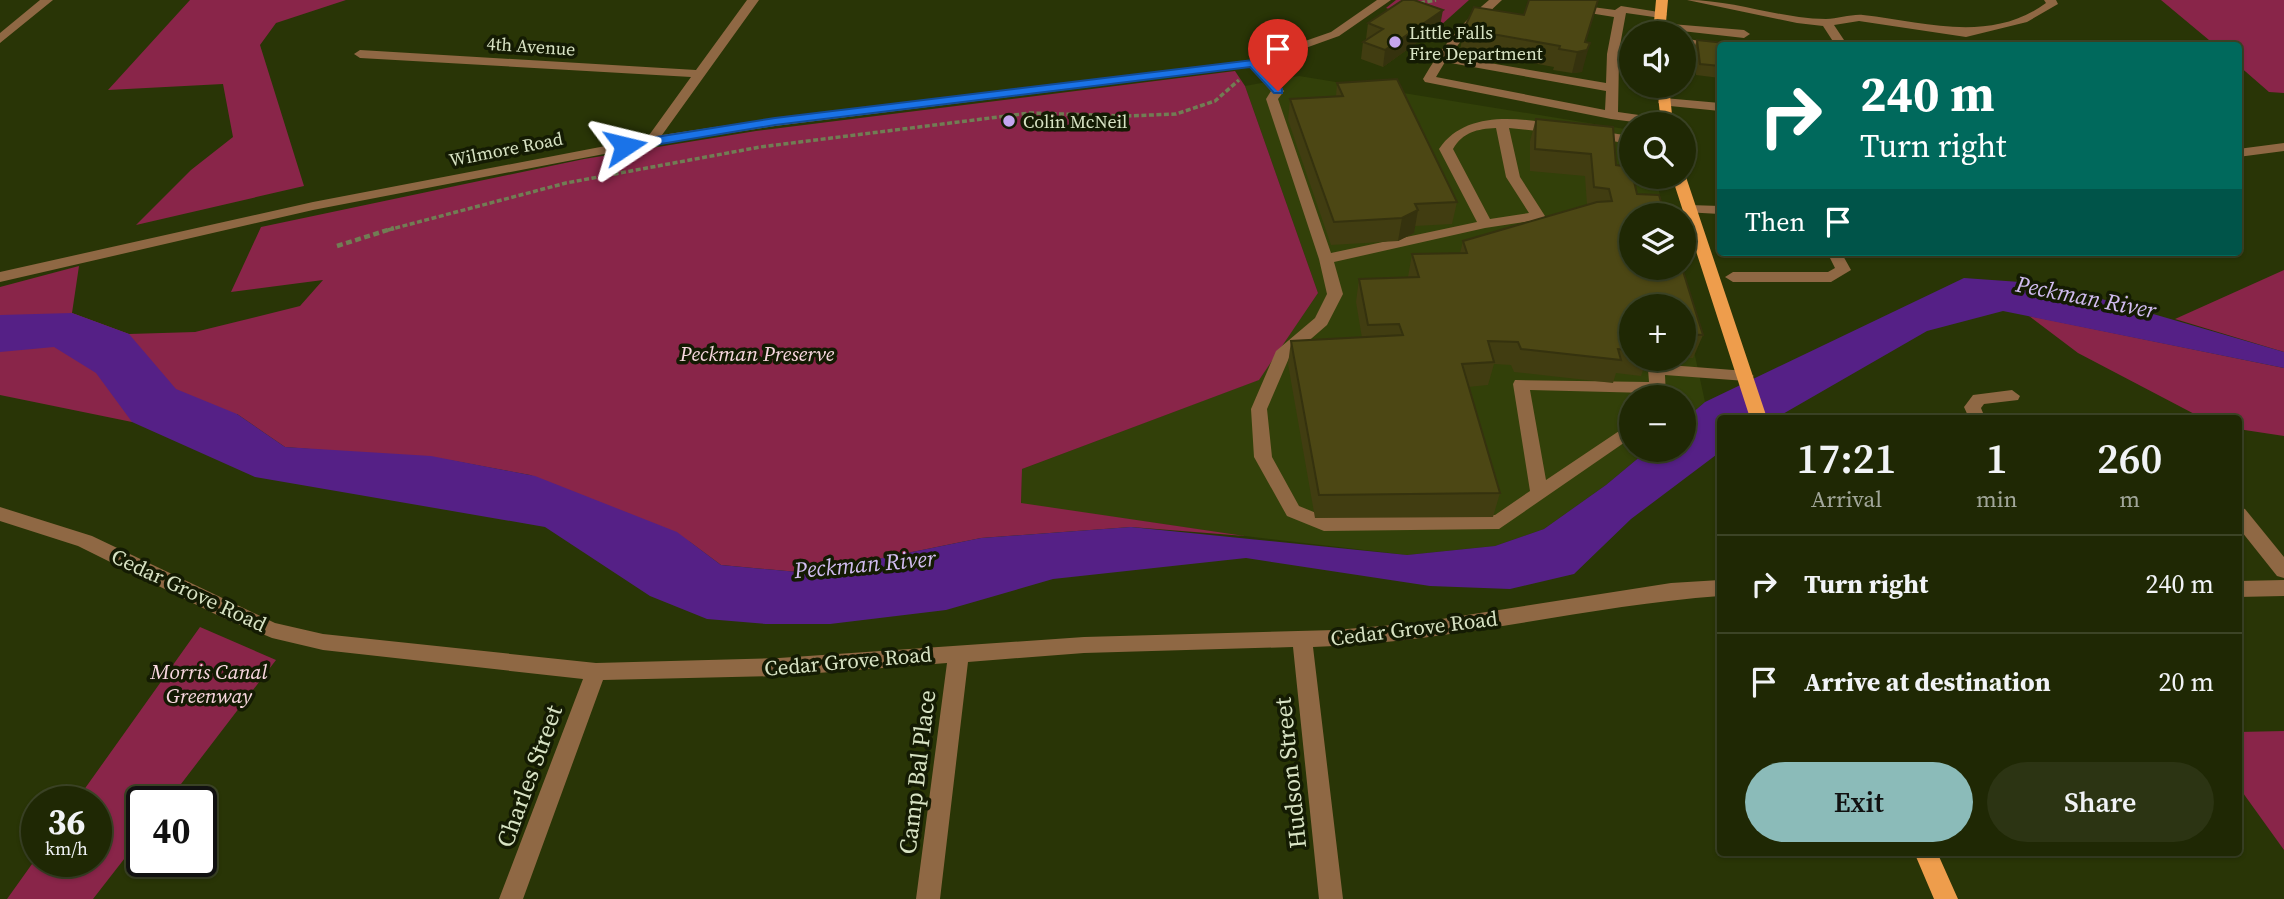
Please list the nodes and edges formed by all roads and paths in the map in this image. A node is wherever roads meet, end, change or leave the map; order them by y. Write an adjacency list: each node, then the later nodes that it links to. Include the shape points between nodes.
1 (47, 0): 19 (street)
2 (753, 0): 28 (street)
3 (1385, 0): 27 (street, Wilmore Road, via 1335,34)
4 (1436, 0): 11 (path)
5 (1496, 0): 26 (street, via 1465,25)
6 (1545, 0): 13 (street)
7 (1662, 0): 15 (main road)
8 (1693, 0): 10 (street)
9 (2050, 0): 16 (street, via 2052,4 2043,11 1981,31 1949,32 1859,18)
10 (1709, 1): 12 (street)
11 (1419, 3)
12 (1763, 5): 16 (street)
13 (1620, 14): 14 (street, via 1621,9); 24 (street)
14 (1650, 21)
15 (1660, 21)
16 (1827, 23): 20 (street)
17 (1696, 29): 18 (street)
18 (1744, 34)
19 (0, 39)
20 (1839, 42)
21 (1696, 43): 22 (street)
22 (1717, 46)
23 (360, 54): 28 (street, 4th Avenue)
24 (1613, 54): 25 (street); 29 (street)
25 (1619, 55)
26 (1440, 58): 29 (street); 34 (street, via 1429,79)
27 (1256, 66): 38 (street, Wilmore Road, via 775,122); 45 (path, via 1214,102 1192,112 1149,116 1030,113 704,158 600,175); 47 (street, via 1278,91 1272,99 1279,126)
28 (700, 74): 38 (street)
29 (1612, 88): 34 (street)
30 (1664, 98): 31 (main road)
31 (1664, 102): 32 (street); 33 (main road)
32 (1717, 107)
33 (1665, 112)
34 (1611, 115): 35 (street)
35 (1619, 116)
36 (1502, 125): 37 (street); 43 (street, via 1471,126 1450,140 1446,149); 43 (street, via 1513,177 1538,216)
37 (1619, 138)
38 (651, 141): 48 (street, Wilmore Road, via 303,208)
39 (2284, 147): 40 (street)
40 (2242, 152)
41 (1696, 209): 42 (street)
42 (1717, 210)
43 (1485, 224): 47 (street)
44 (1696, 229): 50 (main road)
45 (337, 246)
46 (1836, 256): 49 (street, via 1843,270 1831,277)
47 (1325, 259): 57 (street, via 1335,294 1321,321 1282,355 1259,409 1263,457 1293,511 1324,524 1499,522)
48 (0, 277)
49 (1733, 277)
50 (1747, 378): 51 (street, via 1656,369); 54 (main road)
51 (1657, 385)
52 (1619, 390): 57 (street, via 1521,384)
53 (2012, 396): 55 (street, via 1979,400 1972,407)
54 (1758, 415)
55 (1976, 415)
56 (1619, 437): 57 (street)
57 (1539, 493)
58 (0, 514): 66 (street, Cedar Grove Road, via 85,541 272,630 323,642)
59 (2242, 519): 60 (street)
60 (2284, 571)
61 (1717, 588): 64 (street, Cedar Grove Road, via 1671,591 1416,631)
62 (2284, 588): 63 (street)
63 (2242, 589)
64 (1302, 641): 65 (street, Cedar Grove Road); 70 (street, Hudson Street)
65 (959, 652): 66 (street, Cedar Grove Road, via 766,668); 69 (street, Camp Bal Place)
66 (596, 672): 68 (street, Charles Street)
67 (1927, 856): 71 (main road)
68 (511, 899)
69 (928, 899)
70 (1331, 899)
71 (1946, 899)

